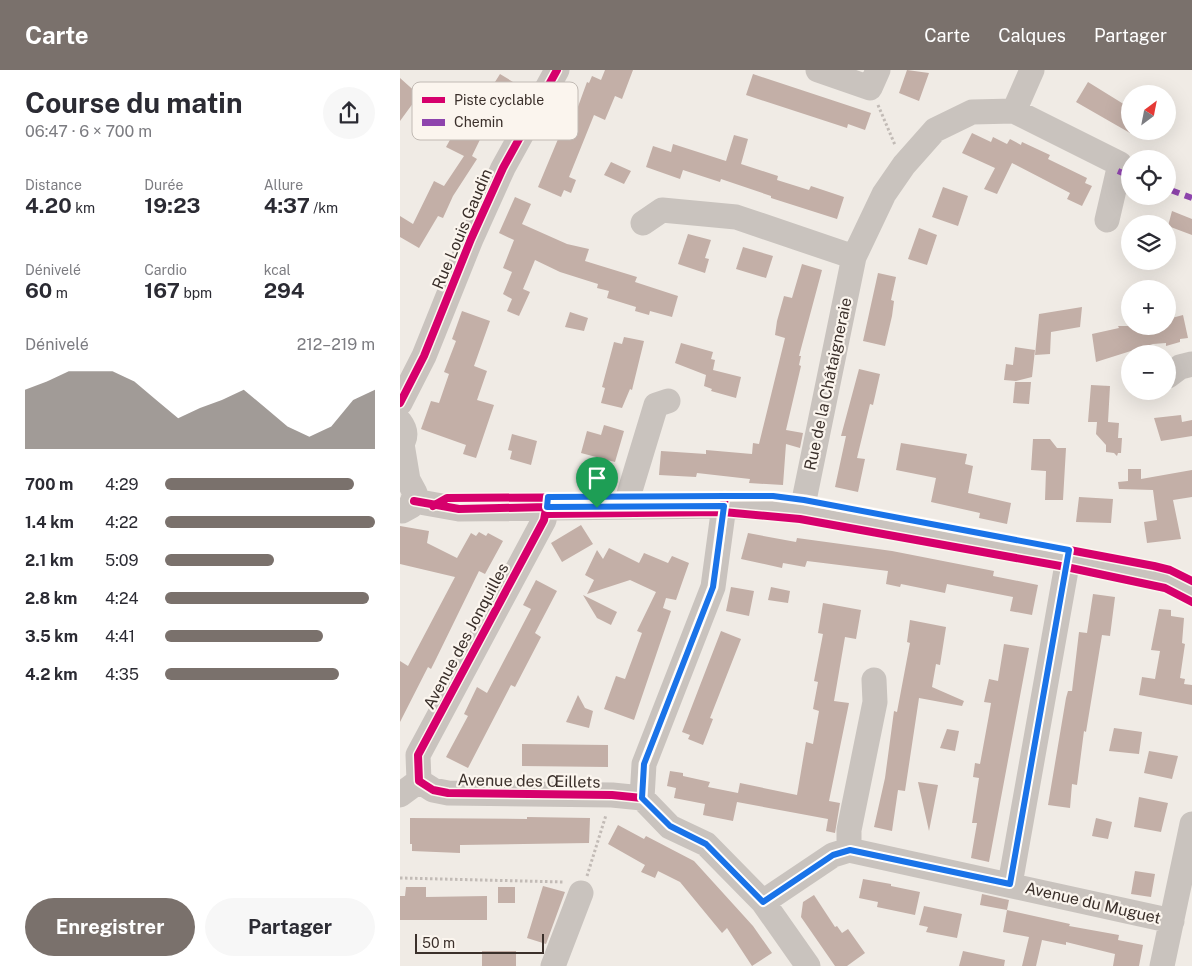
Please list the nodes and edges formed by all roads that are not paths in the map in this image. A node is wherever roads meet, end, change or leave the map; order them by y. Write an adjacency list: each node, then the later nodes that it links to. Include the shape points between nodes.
1 (558, 70): 5 (street, Rue Louis Gaudin)
2 (818, 70): 4 (street)
3 (1032, 70): 6 (street)
4 (874, 79)
5 (551, 82)
6 (1014, 111): 8 (street, via 1120,164); 10 (street, Rue de la Châtaigneraie, via 972,112 935,130 884,194)
7 (519, 140): 14 (street, Rue Louis Gaudin, via 503,168 424,356)
8 (1107, 220)
9 (643, 223): 10 (street, via 662,210 736,217)
10 (854, 256): 20 (street, Rue de la Châtaigneraie)
11 (1192, 364): 12 (street)
12 (1176, 370)
13 (668, 401): 17 (street, via 656,405)
14 (400, 403)
15 (401, 437): 16 (street)
16 (405, 492): 19 (street, via 459,509)
17 (625, 506): 18 (street); 19 (street)
18 (724, 506): 20 (street); 25 (street, via 713,587 644,764)
19 (547, 507): 24 (street, Avenue des Jonquilles, via 544,520 418,755)
20 (802, 510): 21 (street)
21 (1068, 559): 22 (street, via 1166,578); 28 (street)
22 (1192, 592)
23 (874, 680): 27 (street, via 875,702 849,830)
24 (410, 788): 25 (street, Avenue des Œillets, via 448,794)
25 (642, 798): 30 (street, via 670,826 706,844)
26 (1192, 824): 31 (street)
27 (850, 850): 28 (street, Avenue du Muguet); 30 (street, via 833,855)
28 (1010, 884): 31 (street, Avenue du Muguet)
29 (573, 888): 32 (street)
30 (763, 902): 33 (street)
31 (1172, 921): 34 (street)
32 (553, 966)
33 (808, 966)
34 (1162, 966)

